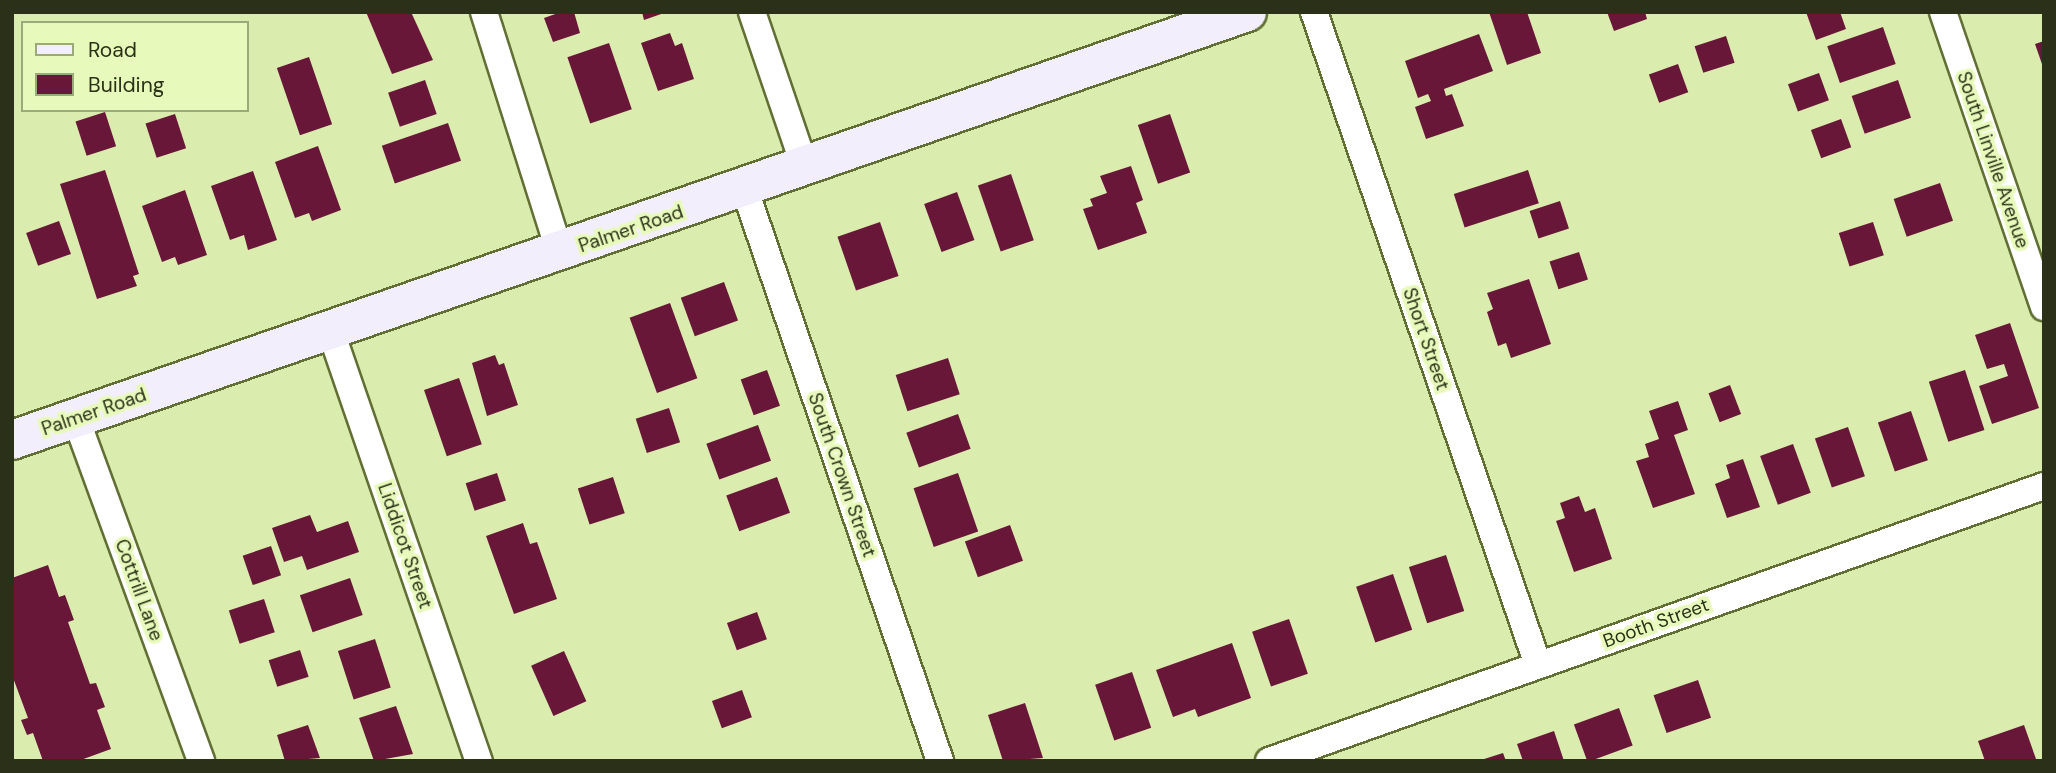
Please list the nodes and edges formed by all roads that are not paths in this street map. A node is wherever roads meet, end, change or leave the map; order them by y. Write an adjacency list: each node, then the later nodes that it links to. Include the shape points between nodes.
1 (484, 12): 9 (street)
2 (752, 12): 7 (street)
3 (1247, 12): 6 (street, Palmer Road)
4 (1314, 12): 15 (street, Short Street)
5 (1943, 12): 10 (street, South Linville Avenue)
6 (1200, 20): 7 (street, Palmer Road)
7 (805, 169): 8 (street, Palmer Road)
8 (745, 190): 9 (street, Palmer Road); 18 (street, South Crown Street)
9 (560, 253): 11 (street, Palmer Road)
10 (2044, 307)
11 (331, 332): 12 (street, Palmer Road); 17 (street, Liddicot Street)
12 (76, 419): 13 (street, Palmer Road); 16 (street, Cottrill Lane)
13 (12, 440)
14 (2044, 486): 15 (street, Booth Street)
15 (1538, 665): 19 (street, Booth Street)
16 (201, 761)
17 (479, 761)
18 (940, 761)
19 (1269, 761)

